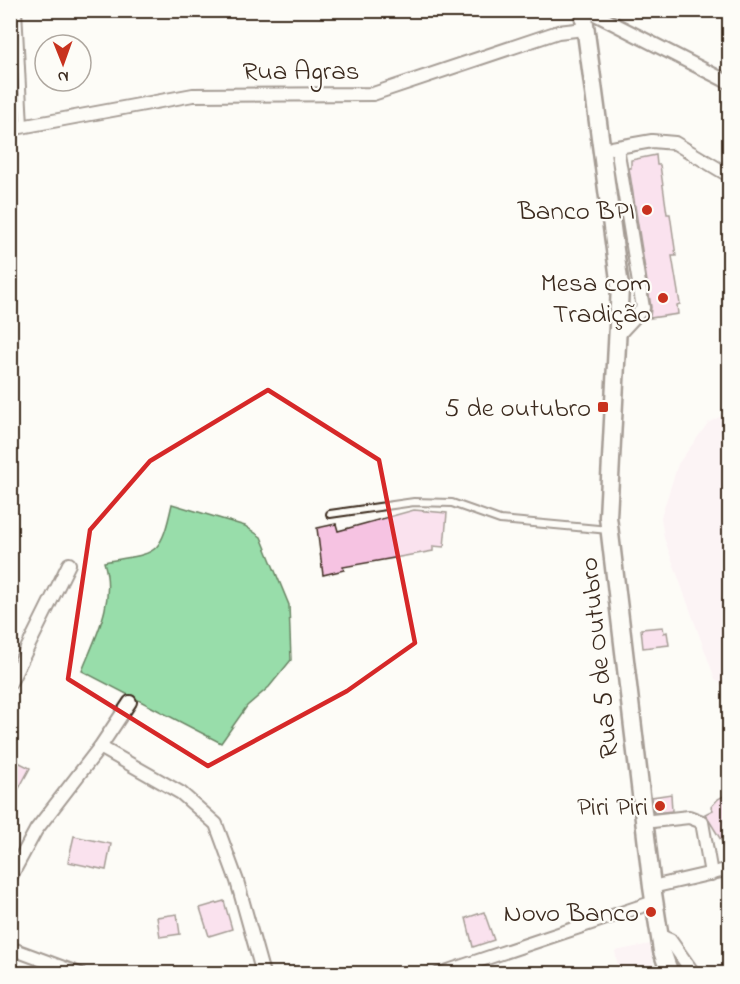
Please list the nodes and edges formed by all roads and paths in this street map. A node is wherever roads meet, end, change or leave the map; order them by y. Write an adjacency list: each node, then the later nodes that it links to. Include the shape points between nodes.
1 (18, 10): 5 (lane)
2 (585, 10): 3 (street, Rua 5 de Outubro); 4 (street)
3 (585, 29): 5 (street, Rua Agras, via 558,32 373,94 193,94); 7 (street, Rua 5 de Outubro)
4 (729, 83)
5 (24, 126): 6 (street, Rua Agras)
6 (10, 129)
7 (609, 148): 8 (street, via 652,141 675,143); 9 (street, Rua 5 de Outubro, via 620,287); 9 (street, Rua 5 de Outubro, via 643,308)
8 (729, 176)
9 (618, 335): 11 (street, Rua 5 de Outubro)
10 (330, 514): 11 (lane, via 414,502 452,503 500,520)
11 (610, 530): 16 (street, Rua 5 de Outubro)
12 (69, 564): 13 (street)
13 (10, 684)
14 (130, 702): 15 (street)
15 (100, 747): 19 (street, via 36,830); 24 (street, via 181,793 216,824)
16 (643, 822): 18 (street, via 690,817 702,822); 20 (street, Rua 5 de Outubro)
17 (729, 869): 18 (street)
18 (711, 874): 20 (street)
19 (10, 879)
20 (653, 895): 21 (street, Rua 5 de Outubro); 25 (street)
21 (660, 936): 26 (street, Rua 5 de Outubro); 27 (street, via 670,940)
22 (10, 948): 23 (street)
23 (80, 974)
24 (263, 974)
25 (439, 974)
26 (670, 974)
27 (694, 974)

